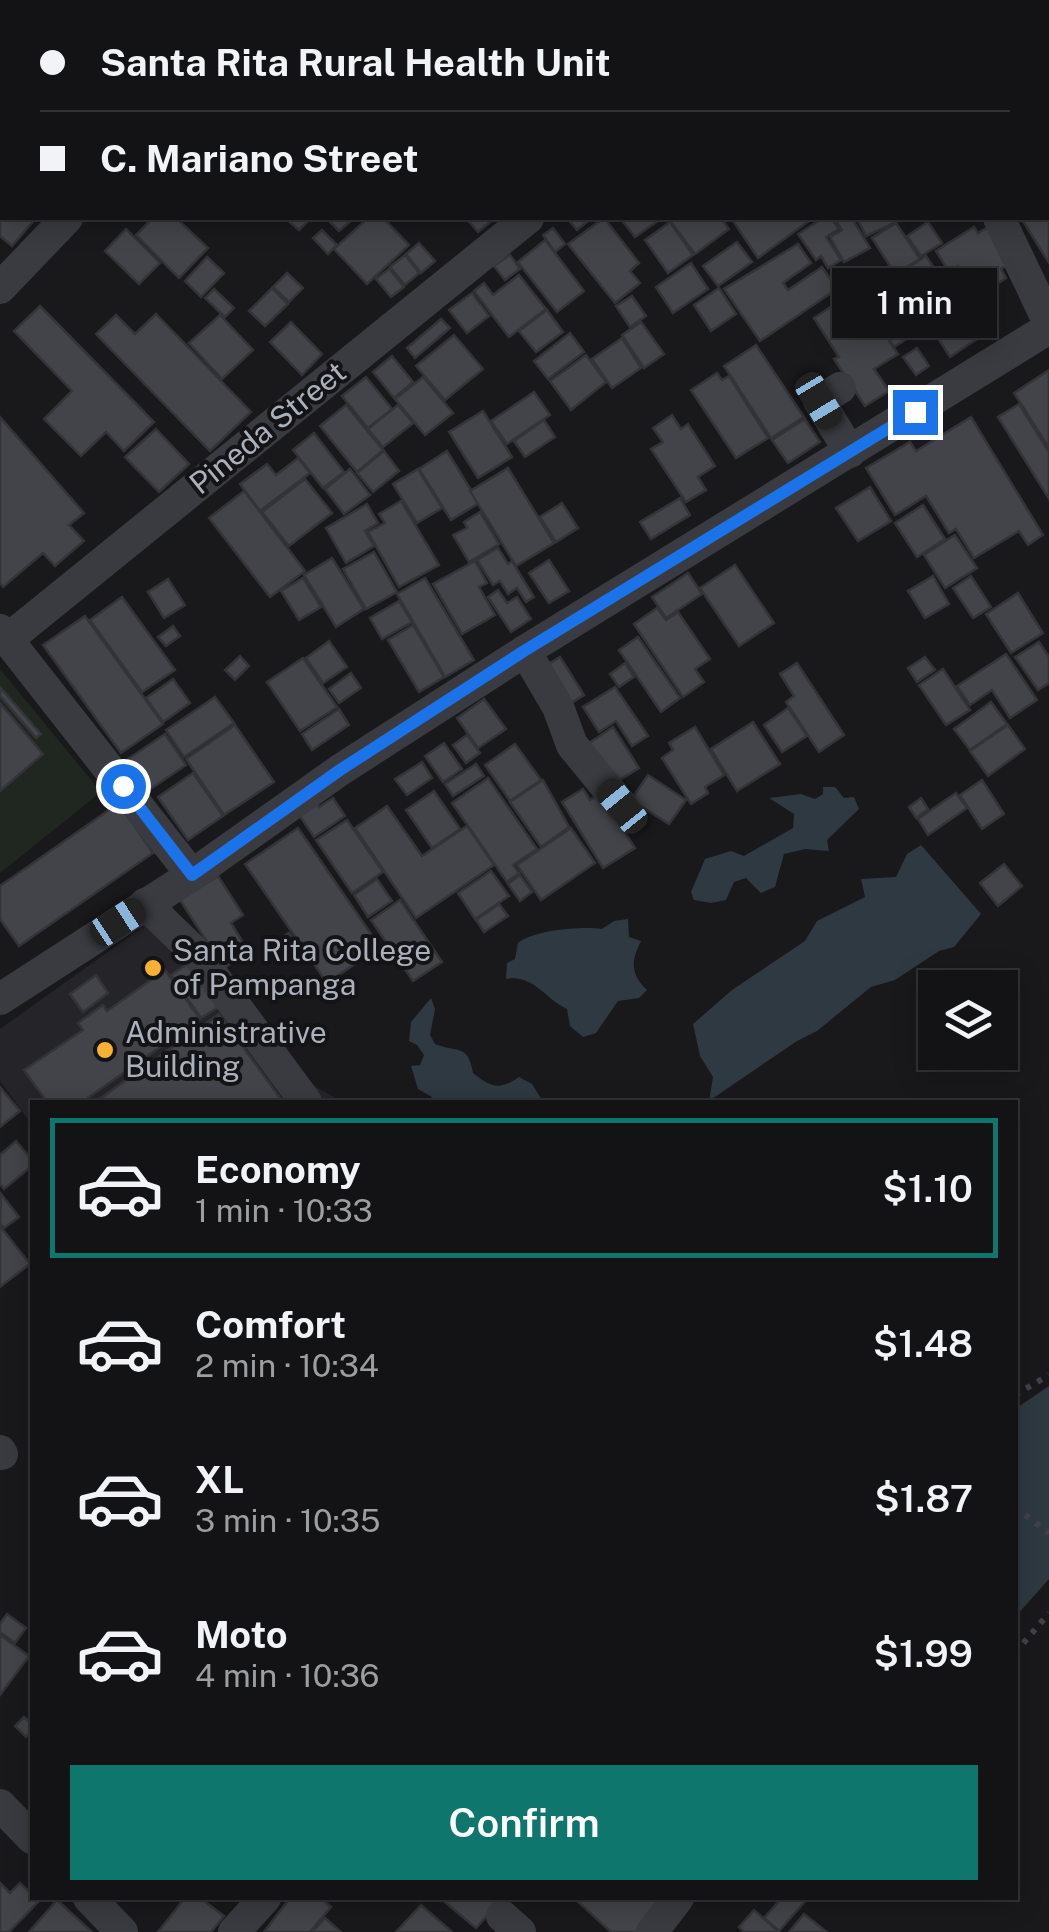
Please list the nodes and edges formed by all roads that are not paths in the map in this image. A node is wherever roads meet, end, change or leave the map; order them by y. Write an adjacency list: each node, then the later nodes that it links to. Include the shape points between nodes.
1 (64, 220): 4 (street)
2 (525, 220): 8 (street, Pineda Street)
3 (1000, 220): 5 (street)
4 (0, 288)
5 (1049, 325): 7 (street)
6 (840, 388): 7 (street, via 819,401)
7 (850, 452): 9 (street)
8 (4, 634): 11 (street)
9 (524, 651): 10 (street, via 558,707 572,746); 11 (street)
10 (622, 806)
11 (192, 875): 12 (street)
12 (146, 904): 13 (street); 14 (street, via 197,954)
13 (3, 991)
14 (305, 1100)
15 (0, 1805): 16 (street)
16 (30, 1836)
17 (91, 1900): 20 (street)
18 (263, 1900): 21 (street)
19 (676, 1900): 22 (street)
20 (122, 1932)
21 (234, 1932)
22 (652, 1932)

